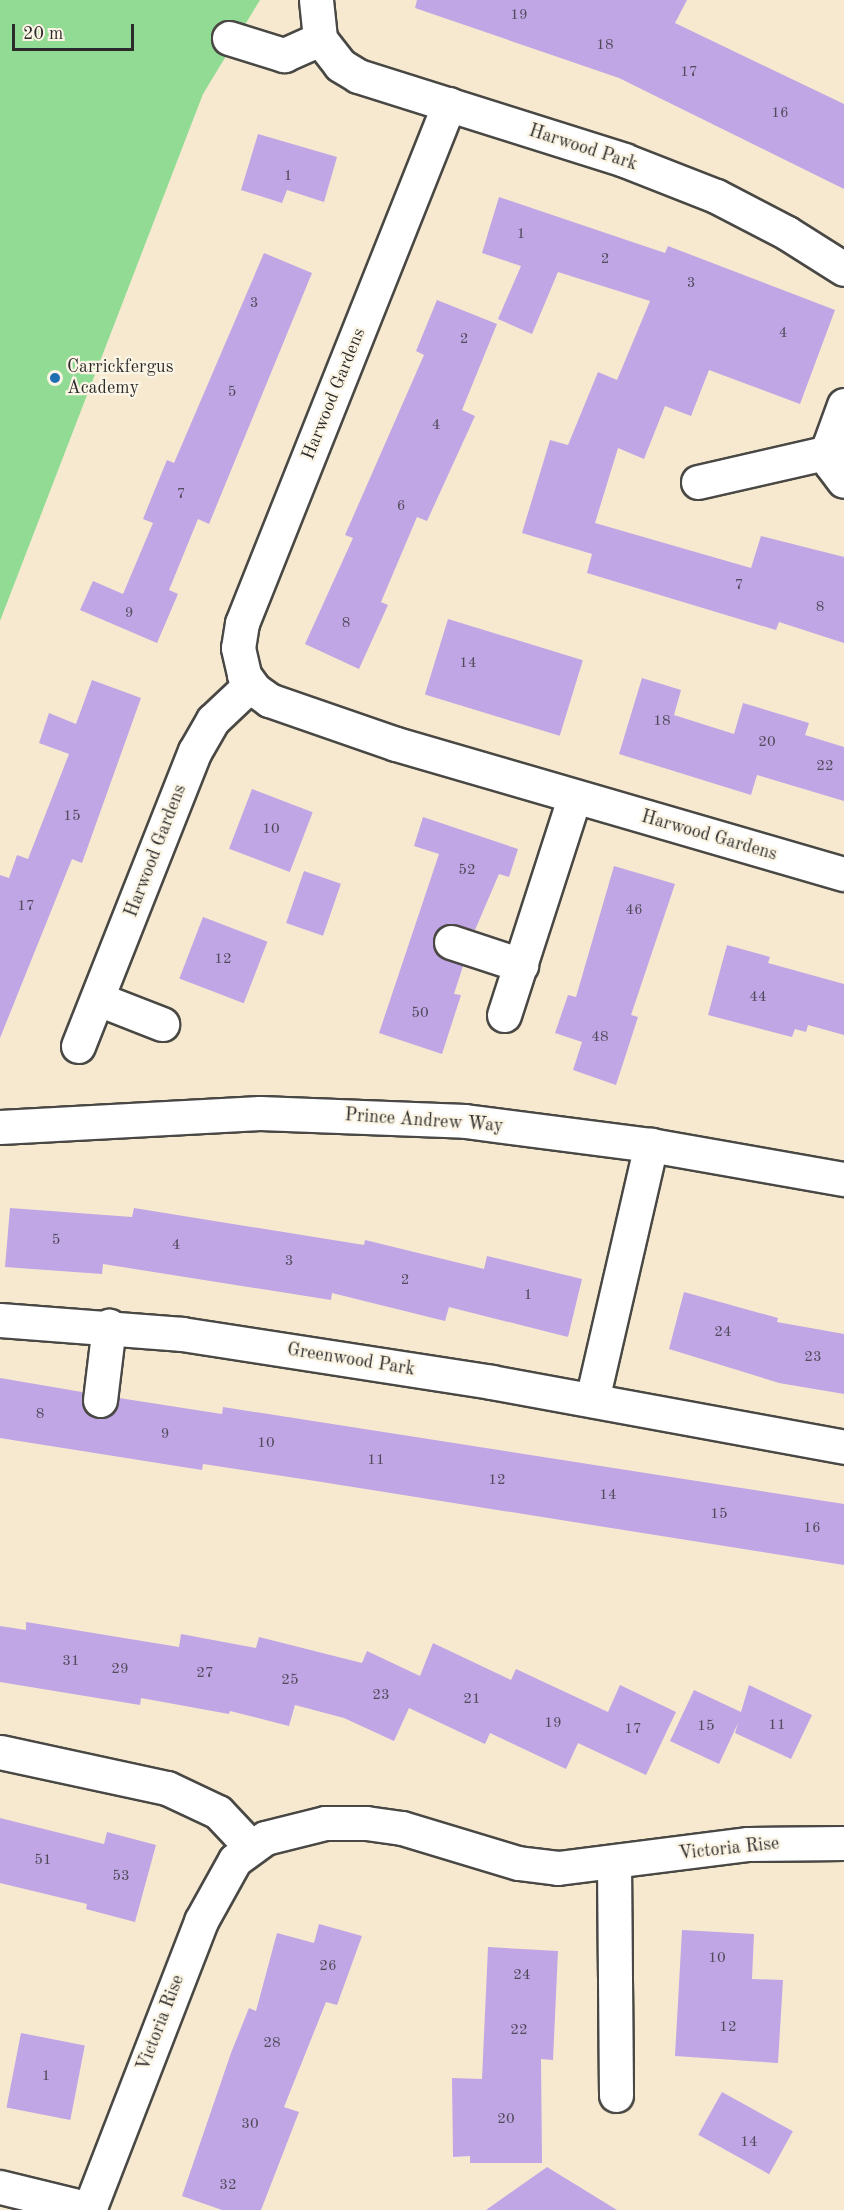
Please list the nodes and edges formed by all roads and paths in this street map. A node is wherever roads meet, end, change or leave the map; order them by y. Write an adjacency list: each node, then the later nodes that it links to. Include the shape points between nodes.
1 (316, 0): 3 (street)
2 (229, 38): 3 (street, via 284,55)
3 (320, 39): 4 (street, Harwood Park, via 340,65 358,76)
4 (449, 104): 5 (street, Harwood Park, via 624,160 716,196 787,233); 10 (street, Harwood Gardens, via 242,623 238,656)
5 (844, 269)
6 (844, 405): 7 (street, via 830,433)
7 (829, 452): 8 (street, via 833,469); 9 (street)
8 (844, 481)
9 (698, 482)
10 (250, 685): 11 (street, Harwood Gardens, via 277,704); 15 (street, Harwood Gardens, via 202,736)
11 (574, 798): 12 (street, Harwood Gardens); 14 (street)
12 (844, 874)
13 (452, 942): 14 (street)
14 (521, 965): 16 (street)
15 (98, 999): 17 (street); 18 (street, Harwood Gardens)
16 (504, 1015)
17 (162, 1024)
18 (78, 1046)
19 (0, 1127): 20 (street, Prince Andrew Way, via 260,1113 465,1121)
20 (651, 1145): 21 (street, Prince Andrew Way); 25 (street)
21 (844, 1179)
22 (0, 1320): 23 (street, Greenwood Park)
23 (109, 1326): 24 (street); 25 (street, Greenwood Park, via 182,1334)
24 (100, 1400)
25 (592, 1400): 26 (street, Greenwood Park)
26 (844, 1447)
27 (0, 1752): 29 (street, via 167,1788 218,1812)
28 (844, 1843): 30 (street, Victoria Rise, via 748,1844)
29 (250, 1846): 30 (street, Victoria Rise, via 303,1826 366,1823 402,1828 518,1863 558,1868); 33 (street, Victoria Rise, via 223,1878 201,1921)
30 (614, 1863): 31 (street)
31 (616, 2095)
32 (0, 2187): 33 (street)
33 (90, 2209)

